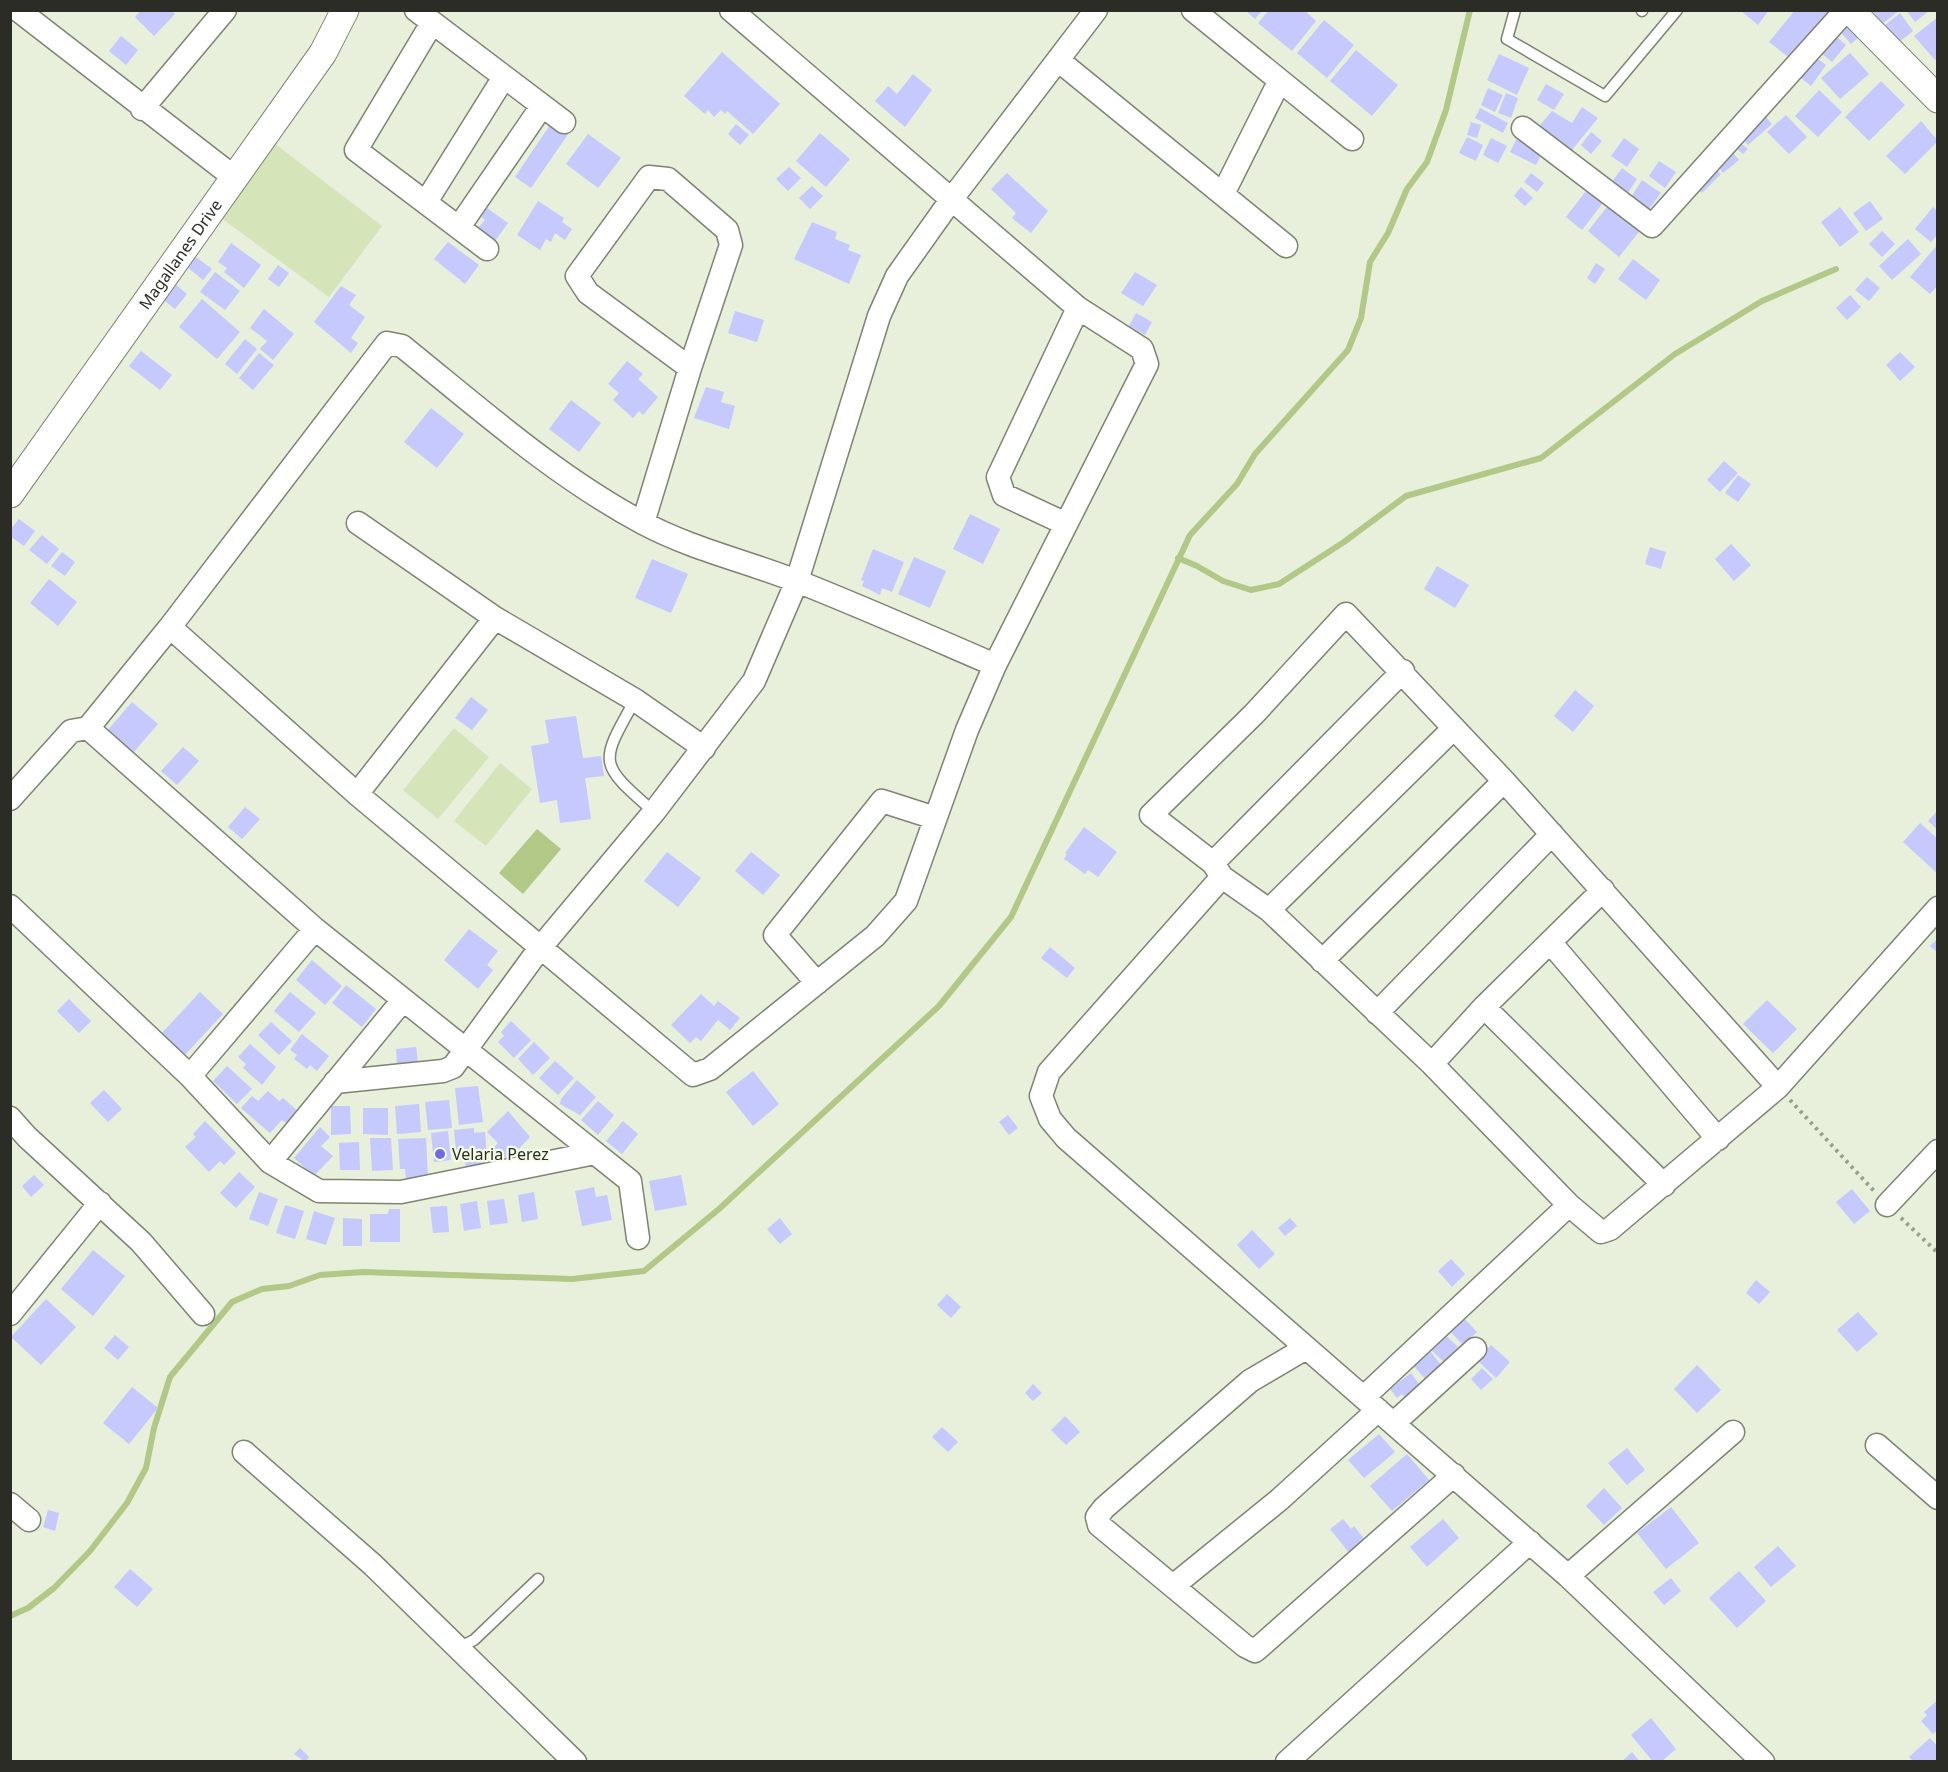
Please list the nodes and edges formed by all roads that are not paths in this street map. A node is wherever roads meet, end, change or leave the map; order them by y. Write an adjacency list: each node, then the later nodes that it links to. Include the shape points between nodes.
1 (18, 10): 16 (street)
2 (225, 10): 16 (street)
3 (345, 10): 20 (street, Magallanes Drive, via 323,53)
4 (731, 10): 22 (street)
5 (1096, 10): 11 (street)
6 (1193, 10): 13 (street)
7 (1515, 10): 8 (lane, via 1506,39 1605,96)
8 (1677, 10)
9 (1848, 10): 14 (street); 18 (street, via 1652,226)
10 (424, 17): 12 (street); 23 (street, via 356,150)
11 (1058, 60): 21 (street); 22 (street)
12 (504, 77): 15 (street); 23 (street)
13 (1280, 82): 19 (street); 21 (street)
14 (1938, 99)
15 (542, 106): 17 (street); 24 (street)
16 (142, 109): 20 (street)
17 (564, 122)
18 (1523, 128)
19 (1352, 139)
20 (235, 178): 29 (street, Magallanes Drive)
21 (1223, 194): 25 (street)
22 (951, 200): 27 (street); 33 (street, via 897,276 879,316)
23 (426, 202): 24 (street)
24 (459, 227): 26 (street)
25 (1286, 246)
26 (487, 249)
27 (1078, 308): 32 (street, via 1142,349 1147,364); 32 (street, via 998,477 1004,495)
28 (690, 368): 28 (street, via 731,245 727,230 668,180 649,177 577,276 588,292); 31 (street)
29 (10, 494)
30 (358, 523): 34 (street)
31 (643, 523): 33 (street, via 706,552); 35 (street, via 531,449 402,346 387,343)
32 (1066, 524): 36 (street)
33 (797, 581): 36 (street); 41 (street, via 754,681)
34 (495, 618): 38 (street); 43 (street)
35 (170, 627): 39 (street); 43 (street)
36 (995, 665): 46 (street)
37 (1402, 671): 40 (street); 48 (street); 48 (street, via 1346,614 1262,706 1151,815)
38 (635, 700): 41 (street); 45 (lane, via 611,743 609,759 614,775)
39 (88, 728): 44 (street, via 71,731); 53 (street)
40 (1454, 728): 42 (street); 52 (street)
41 (704, 748): 45 (street)
42 (1504, 781): 47 (street); 56 (street)
43 (357, 794): 55 (street)
44 (10, 799)
45 (654, 812): 55 (street)
46 (935, 818): 57 (street, via 906,901 875,936); 57 (street, via 882,801 775,935)
47 (1552, 834): 49 (street); 60 (street)
48 (1217, 870): 52 (street); 78 (street, via 1049,1072 1041,1096 1050,1119 1066,1138)
49 (1603, 890): 54 (street); 65 (street)
50 (10, 906): 63 (street)
51 (1938, 908): 65 (street)
52 (1269, 910): 56 (street)
53 (315, 930): 58 (street); 63 (street)
54 (1550, 942): 59 (street); 67 (street)
55 (540, 948): 57 (street, via 693,1075 710,1069); 61 (street)
56 (1322, 961): 60 (street)
57 (816, 982)
58 (403, 1000): 61 (street); 64 (street)
59 (1484, 1007): 62 (street); 71 (street)
60 (1377, 1013): 62 (street)
61 (465, 1051): 64 (street, via 453,1067 443,1071); 69 (street)
62 (1432, 1064): 73 (street)
63 (190, 1076): 70 (street)
64 (335, 1082): 70 (street)
65 (1778, 1087): 67 (street)
66 (10, 1118): 72 (street)
67 (1718, 1138): 71 (street)
68 (1938, 1151): 74 (street)
69 (595, 1153): 70 (street, via 401,1192 319,1191); 75 (street, via 630,1181)
70 (270, 1162)
71 (1664, 1185): 73 (street, via 1601,1232)
72 (100, 1203): 76 (street); 77 (street, via 141,1242)
73 (1569, 1205): 80 (street)
74 (1887, 1205)
75 (638, 1238)
76 (10, 1314)
77 (203, 1314)
78 (1306, 1348): 80 (street); 91 (street, via 1250,1381 1097,1517 1099,1525)
79 (1475, 1349): 80 (street)
80 (1379, 1410): 84 (street); 91 (street, via 1279,1500)
81 (1733, 1432): 89 (street)
82 (1877, 1445): 85 (street)
83 (244, 1452): 92 (street, via 373,1565)
84 (1454, 1475): 88 (street); 91 (street, via 1256,1651)
85 (1938, 1498)
86 (10, 1504): 87 (street)
87 (29, 1520)
88 (1530, 1542): 89 (street); 94 (street)
89 (1568, 1576): 95 (street)
90 (538, 1579): 92 (lane, via 474,1640)
91 (1173, 1586)
92 (458, 1648): 93 (street)
93 (575, 1761)
94 (1287, 1761)
95 (1763, 1761)

